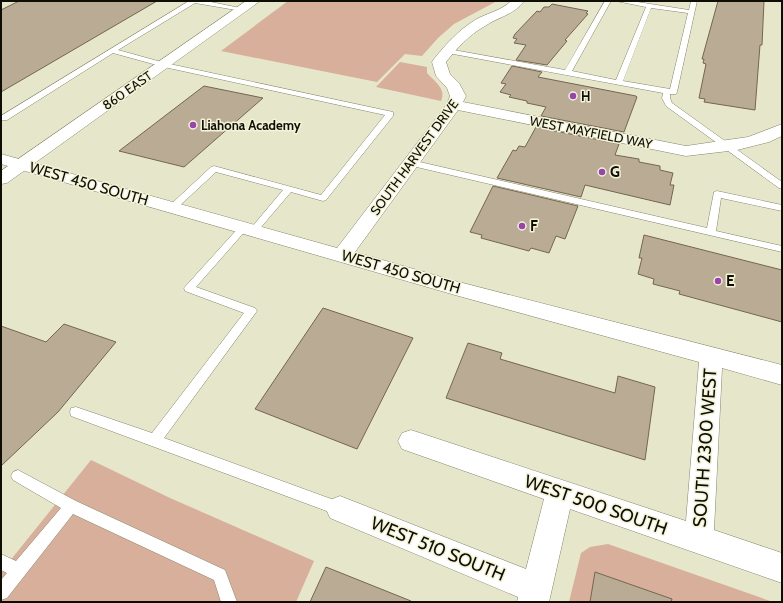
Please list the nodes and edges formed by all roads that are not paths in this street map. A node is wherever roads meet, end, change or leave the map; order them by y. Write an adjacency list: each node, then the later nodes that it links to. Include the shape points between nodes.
1 (193, 1): 10 (lane)
2 (196, 1): 7 (lane)
3 (518, 1): 11 (street, SOUTH HARVEST DRIVE, via 459,37)
4 (608, 1): 13 (lane)
5 (618, 1): 8 (lane)
6 (694, 1): 9 (lane)
7 (248, 5): 12 (street, 860 EAST)
8 (649, 6): 9 (lane); 14 (lane)
9 (691, 12): 15 (lane, via 673,92)
10 (112, 51): 12 (lane); 17 (lane)
11 (448, 51): 13 (lane); 16 (street, SOUTH HARVEST DRIVE, via 439,62 443,76 454,86 458,96)
12 (164, 65): 22 (street, 860 EAST); 25 (lane, via 390,114 323,198)
13 (568, 73): 14 (lane)
14 (619, 82): 15 (lane)
15 (668, 91): 19 (lane, via 666,98 669,104)
16 (454, 105): 19 (street, WEST MAYFIELD WAY, via 681,150 713,149); 21 (street, SOUTH HARVEST DRIVE)
17 (1, 118)
18 (782, 129): 19 (street, WEST MAYFIELD WAY, via 777,133)
19 (728, 145): 24 (lane)
20 (1, 159): 22 (street, WEST 450 SOUTH)
21 (411, 163): 29 (lane); 31 (street, SOUTH HARVEST DRIVE)
22 (21, 165): 23 (street, 860 EAST); 26 (street, WEST 450 SOUTH)
23 (1, 179)
24 (782, 186)
25 (289, 190): 26 (lane, via 214,169); 28 (lane)
26 (173, 207): 28 (street, WEST 450 SOUTH)
27 (782, 208): 29 (lane, via 717,194)
28 (249, 229): 31 (street, WEST 450 SOUTH); 35 (lane, via 189,288 251,310)
29 (711, 232): 30 (lane)
30 (782, 249)
31 (342, 256): 32 (street, WEST 450 SOUTH)
32 (711, 356): 33 (street, WEST 450 SOUTH); 41 (street, SOUTH 2300 WEST)
33 (782, 375)
34 (76, 412): 35 (lane)
35 (155, 440): 40 (lane)
36 (411, 441): 38 (street, WEST 500 SOUTH)
37 (18, 476): 39 (lane)
38 (560, 492): 41 (street, WEST 500 SOUTH); 46 (street)
39 (71, 506): 44 (lane); 47 (lane, via 220,575)
40 (340, 509): 46 (street, WEST 510 SOUTH)
41 (699, 540): 43 (street, WEST 500 SOUTH)
42 (1, 561): 44 (lane)
43 (782, 568)
44 (18, 571): 45 (lane)
45 (1, 592)
46 (534, 595)
47 (229, 602)

